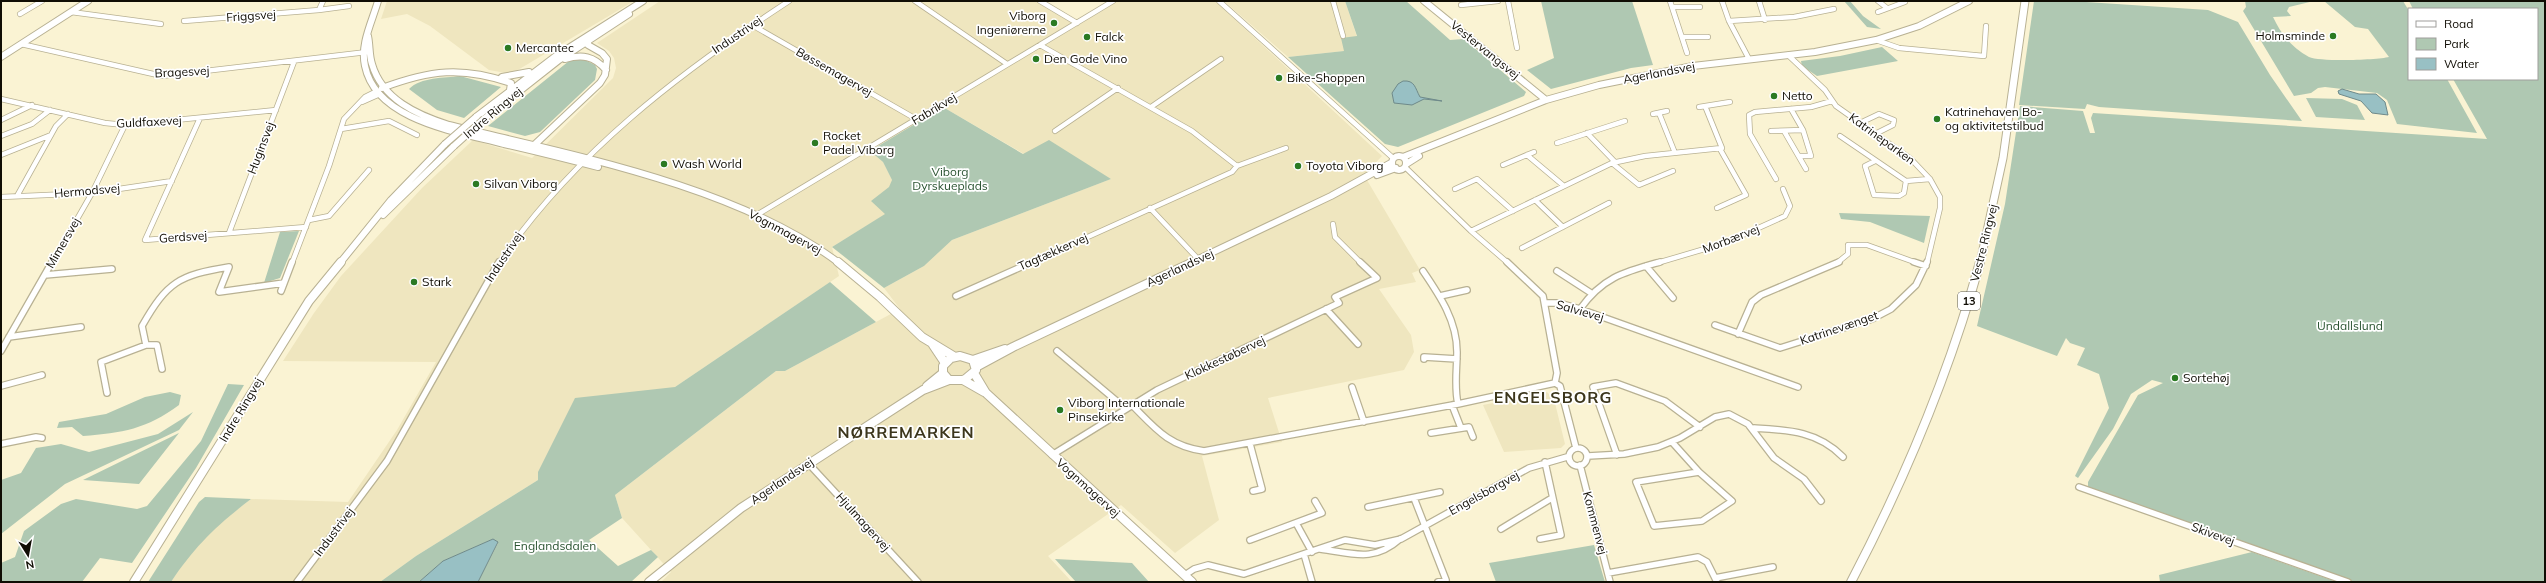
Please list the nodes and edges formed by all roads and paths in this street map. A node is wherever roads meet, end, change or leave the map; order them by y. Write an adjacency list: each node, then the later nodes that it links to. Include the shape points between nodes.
1 (42, 1): 32 (street)
2 (88, 1): 30 (street)
3 (323, 1): 29 (street)
4 (643, 1): 59 (street, Indre Ringvej, via 603,24)
5 (647, 1): 45 (street, Indre Ringvej)
6 (789, 1): 38 (street, Industrivej)
7 (915, 1): 58 (street)
8 (1040, 1): 36 (street)
9 (1113, 1): 36 (street, Fabrikvej)
10 (1220, 1): 111 (street)
11 (1333, 1): 41 (street)
12 (1424, 1): 67 (street, Vestervangsvej)
13 (1498, 1): 23 (street)
14 (1508, 1): 48 (street)
15 (1670, 1): 25 (street)
16 (1722, 1): 35 (street)
17 (1759, 1): 33 (street)
18 (1878, 1): 27 (street)
19 (1969, 1): 44 (street, Agerlandsvej, via 1919,26)
20 (2025, 1): 239 (main road, Vestre Ringvej / 13, via 2004,154 1994,210 1976,277 1949,363 1925,424)
21 (378, 2): 40 (street)
22 (1906, 2): 27 (street)
23 (1461, 5)
24 (349, 6): 29 (street, Friggsvej)
25 (1672, 7): 26 (street); 42 (street)
26 (1700, 7)
27 (1887, 8): 31 (street)
28 (1834, 9): 33 (street)
29 (319, 10): 34 (street, Friggsvej)
30 (71, 12): 37 (street); 46 (street)
31 (1878, 12)
32 (20, 14)
33 (1765, 20): 35 (street)
34 (184, 21)
35 (1729, 22): 55 (street)
36 (1077, 23): 47 (street, Fabrikvej)
37 (161, 24)
38 (752, 25): 82 (street, Bøssemagervej); 109 (street, Industrivej, via 681,74 613,131)
39 (1986, 26): 44 (street, via 1984,56 1899,48)
40 (368, 36): 49 (street, Vognmagervej); 50 (street)
41 (1343, 36)
42 (1682, 37): 43 (street); 51 (street)
43 (1708, 37)
44 (1876, 40): 52 (street, Agerlandsvej)
45 (588, 41): 56 (street, Indre Ringvej); 60 (street, via 588,45 605,56 608,62)
46 (21, 44): 53 (street); 57 (street, Bragesvej, via 162,76)
47 (1040, 44): 58 (street, Fabrikvej); 62 (street)
48 (1517, 48)
49 (371, 52): 50 (street, Bragesvej); 63 (street, Vognmagervej, via 372,64)
50 (363, 53): 57 (street, Bragesvej); 65 (street, via 364,66)
51 (1686, 53)
52 (1788, 55): 55 (street, Agerlandsvej); 68 (street, Katrineparken)
53 (1, 57)
54 (1222, 59): 72 (street)
55 (1749, 59): 67 (street, Agerlandsvej, via 1643,75)
56 (559, 60): 60 (street, via 587,56 598,61); 141 (street, Indre Ringvej, bridge, via 454,146)
57 (294, 62): 76 (street, Huginsvej)
58 (1007, 64): 82 (street, Fabrikvej)
59 (536, 70): 61 (street, via 514,77); 64 (street, Indre Ringvej)
60 (606, 70): 100 (street, via 600,83)
61 (498, 77): 63 (street, via 464,70 436,72); 64 (street, via 511,83)
62 (1118, 88): 72 (street); 89 (street)
63 (386, 89): 65 (street); 100 (street, Vognmagervej, via 405,106 437,121)
64 (510, 90): 141 (street, Indre Ringvej, bridge, via 445,144 405,184)
65 (379, 92): 87 (street, via 359,103 347,114); 100 (street, Vognmagervej, via 411,118 433,126)
66 (1, 99): 70 (street, Guldfaxevej)
67 (1546, 100): 98 (street, Agerlandsvej)
68 (1832, 100): 74 (street, via 1811,107); 85 (street, Katrineparken)
69 (1730, 102): 71 (street)
70 (32, 105): 75 (street, Guldfaxevej); 83 (street)
71 (1705, 106): 73 (street); 102 (street, via 1722,148)
72 (1151, 107): 115 (street, via 1218,150)
73 (1699, 107)
74 (1791, 109): 88 (street); 120 (street, via 1755,112 1748,118 1750,134)
75 (50, 110): 79 (street, Guldfaxevej); 96 (street, via 32,124)
76 (276, 110): 81 (street, Guldfaxevej); 140 (street, Huginsvej)
77 (1667, 111): 78 (street)
78 (1658, 113): 80 (street); 104 (street)
79 (68, 114): 86 (street, Guldfaxevej); 95 (street)
80 (1653, 114)
81 (200, 118): 86 (street, Guldfaxevej); 121 (street, Gerdsvej)
82 (916, 119): 134 (street, Fabrikvej)
83 (1, 120)
84 (1625, 121): 92 (street)
85 (1860, 123): 94 (street, Katrineparken); 94 (street, via 1880,114 1894,120 1893,125)
86 (125, 125): 126 (street, Mimersvej)
87 (341, 129): 93 (street, via 389,121); 135 (street)
88 (1803, 130): 91 (street); 107 (street, via 1811,156)
89 (1055, 131)
90 (1771, 131): 91 (street)
91 (1784, 131): 107 (street)
92 (1587, 133): 99 (street); 112 (street)
93 (417, 134)
94 (1875, 134): 119 (street, Katrineparken, via 1911,158)
95 (51, 135): 105 (street); 127 (street)
96 (1, 136)
97 (1840, 136): 110 (street, Katrineparken)
98 (1451, 139): 108 (street, Agerlandsvej); 113 (street, Agerlandsvej)
99 (1557, 143)
100 (533, 148): 109 (street, Vognmagervej)
101 (1286, 148): 115 (street, Tagtækkervej)
102 (1720, 149): 104 (street); 132 (street, via 1746,194)
103 (1534, 152): 106 (street)
104 (1675, 153): 112 (street)
105 (1, 155)
106 (1528, 155): 114 (street); 123 (street)
107 (1799, 156): 116 (street)
108 (1403, 158): 111 (street); 113 (street)
109 (582, 161): 134 (street, Vognmagervej, via 707,194); 232 (street, Industrivej, via 535,214 500,261 387,460)
110 (1875, 161): 122 (street, Katrineparken); 122 (street, Katrineparken, via 1865,166 1874,195 1899,196 1904,193)
111 (1394, 163): 113 (street); 143 (street, Agerlandsvej, via 1346,189)
112 (1614, 163): 118 (street, via 1639,185); 123 (street)
113 (1406, 165): 139 (street, Salvievej)
114 (1503, 165)
115 (1237, 166): 131 (street, Tagtækkervej, via 1232,172)
116 (1806, 169)
117 (369, 170): 135 (street, via 329,216)
118 (1673, 171)
119 (1930, 178): 122 (street, Katrineparken); 145 (street, Katrineparken, via 1940,197 1940,208)
120 (1776, 179)
121 (172, 181): 126 (street, Hermodsvej); 140 (street, Gerdsvej, via 145,240)
122 (1906, 181)
123 (1564, 186): 129 (street)
124 (1455, 189): 133 (street, via 1477,179)
125 (1783, 189): 144 (street, Morbærvej, via 1790,206 1785,216 1725,243)
126 (92, 193): 127 (street, Hermodsvej); 149 (street, Mimersvej)
127 (17, 196): 128 (street, Hermodsvej)
128 (1, 197)
129 (1535, 200): 133 (street); 138 (street)
130 (1609, 204): 138 (street)
131 (1150, 208): 143 (street); 154 (street, Tagtækkervej)
132 (1717, 208)
133 (1513, 211): 139 (street)
134 (755, 216): 164 (street, Vognmagervej, via 825,253 871,288)
135 (308, 220): 137 (street)
136 (1333, 224): 158 (street, Klokkestøbervej, via 1335,237 1377,278 1335,297 1339,303)
137 (306, 227): 140 (street, Gerdsvej); 150 (street)
138 (1563, 227): 142 (street)
139 (1471, 232): 157 (street, Salvievej, via 1535,286)
140 (229, 233)
141 (355, 244): 231 (street, Indre Ringvej, via 293,325)
142 (1522, 248)
143 (1198, 259): 173 (street, Agerlandsvej, via 1013,346)
144 (1646, 266): 153 (street, Morbærvej, via 1613,277); 156 (street)
145 (1926, 266): 162 (street, Katrinevænget, via 1916,285 1903,300 1872,319 1780,348); 162 (street, via 1867,245 1848,245 1848,254 1843,260 1761,295 1752,302)
146 (112, 270): 149 (street, Mimersvej)
147 (1423, 271): 155 (street)
148 (1557, 271): 153 (street)
149 (45, 275): 163 (street, Mimersvej)
150 (284, 283): 152 (street); 166 (street, via 219,292 229,267 184,276 157,297 142,326)
151 (1467, 290): 155 (street)
152 (281, 291)
153 (1591, 293): 159 (street, Morbærvej)
154 (956, 296)
155 (1440, 296): 171 (street, via 1454,328)
156 (1673, 298)
157 (1546, 303): 159 (street, Salvievej, via 1560,303); 179 (street, via 1557,373)
158 (1326, 309): 165 (street); 186 (street, Klokkestøbervej)
159 (1580, 309): 182 (street, Salvievej)
160 (1715, 325): 162 (street, Katrinevænget)
161 (81, 327): 163 (street)
162 (1738, 334)
163 (9, 337): 167 (street, Mimersvej)
164 (933, 344): 169 (street, Vognmagervej); 172 (street, Vognmagervej)
165 (1358, 344)
166 (146, 345): 174 (street, via 157,345); 185 (street, via 101,362)
167 (1, 351)
168 (1057, 351): 189 (street)
169 (955, 357): 172 (street); 173 (street, via 965,356)
170 (1424, 359): 171 (street)
171 (1457, 359): 187 (street)
172 (945, 363): 175 (street)
173 (975, 367): 178 (street); 184 (street, Vognmagervej)
174 (162, 369)
175 (943, 373): 177 (street); 183 (street, Agerlandsvej)
176 (42, 375): 180 (street)
177 (949, 380): 178 (street); 183 (street, Agerlandsvej)
178 (962, 380): 184 (street, Vognmagervej)
179 (1555, 383): 187 (street); 200 (street, via 1560,386)
180 (1, 386)
181 (1352, 387): 190 (street)
182 (1798, 387)
183 (922, 390): 207 (street, Agerlandsvej)
184 (986, 392): 201 (street, Vognmagervej)
185 (107, 393)
186 (1131, 404): 189 (street, Klokkestøbervej); 199 (street, via 1177,447 1204,452)
187 (1458, 404): 188 (street)
188 (1452, 406): 190 (street); 192 (street)
189 (1125, 408): 201 (street, Klokkestøbervej)
190 (1364, 422): 199 (street)
191 (1700, 427): 193 (street, via 1717,415 1726,413 1736,416); 197 (street); 202 (street, via 1664,401 1616,383 1592,387)
192 (1461, 428): 194 (street); 195 (street, via 1469,426)
193 (1754, 428): 205 (street, via 1809,433 1822,438); 216 (street, via 1765,448 1775,459 1805,480)
194 (1431, 433)
195 (1474, 437)
196 (42, 438): 198 (street)
197 (1672, 442): 202 (street); 209 (street)
198 (1, 444)
199 (1250, 444): 211 (street, via 1262,489)
200 (1576, 448): 203 (street, via 1584,450); 204 (street, via 1569,451)
201 (1052, 455): 229 (street, Vognmagervej)
202 (1617, 455): 203 (street)
203 (1588, 456): 208 (street, via 1587,462)
204 (1567, 457): 206 (street, Engelsborgvej); 208 (street, via 1572,463)
205 (1843, 457)
206 (1545, 462): 214 (street); 219 (street, Engelsborgvej, via 1529,468)
207 (808, 464): 233 (street, Agerlandsvej, via 741,508); 234 (street, Hjulmagervej)
208 (1580, 465): 228 (street, Kommenvej)
209 (1699, 472): 209 (street, via 1636,482 1654,526 1702,521 1732,502)
210 (2079, 487): 240 (street, Skivevej)
211 (1253, 491)
212 (1440, 492): 213 (street, Engelsborgvej)
213 (1414, 498): 217 (street, Engelsborgvej); 219 (street)
214 (1552, 498): 220 (street); 222 (street, via 1561,535)
215 (1315, 500): 218 (street, via 1322,513)
216 (1821, 501)
217 (1368, 507)
218 (1296, 523): 223 (street); 225 (street)
219 (1425, 527): 221 (street, Engelsborgvej); 237 (street, via 1446,580)
220 (1501, 529)
221 (1401, 539): 224 (street, Engelsborgvej, via 1375,545 1345,540); 224 (street, Engelsborgvej, via 1393,547 1368,556)
222 (1540, 539)
223 (1250, 540)
224 (1319, 549): 225 (street, Engelsborgvej)
225 (1312, 552): 226 (street, Engelsborgvej)
226 (1304, 554): 229 (street, Engelsborgvej, via 1244,574 1232,574 1203,564 1194,567); 236 (street)
227 (1773, 566): 230 (street)
228 (1608, 573): 230 (street, via 1698,557 1707,562); 238 (street, Kommenvej)
229 (1185, 575): 235 (street, Vognmagervej)
230 (1716, 580)
231 (134, 582)
232 (297, 582)
233 (649, 582)
234 (918, 582)
235 (1192, 582)
236 (1312, 582)
237 (1438, 582)
238 (1610, 582)
239 (1851, 582)
240 (2348, 582)

